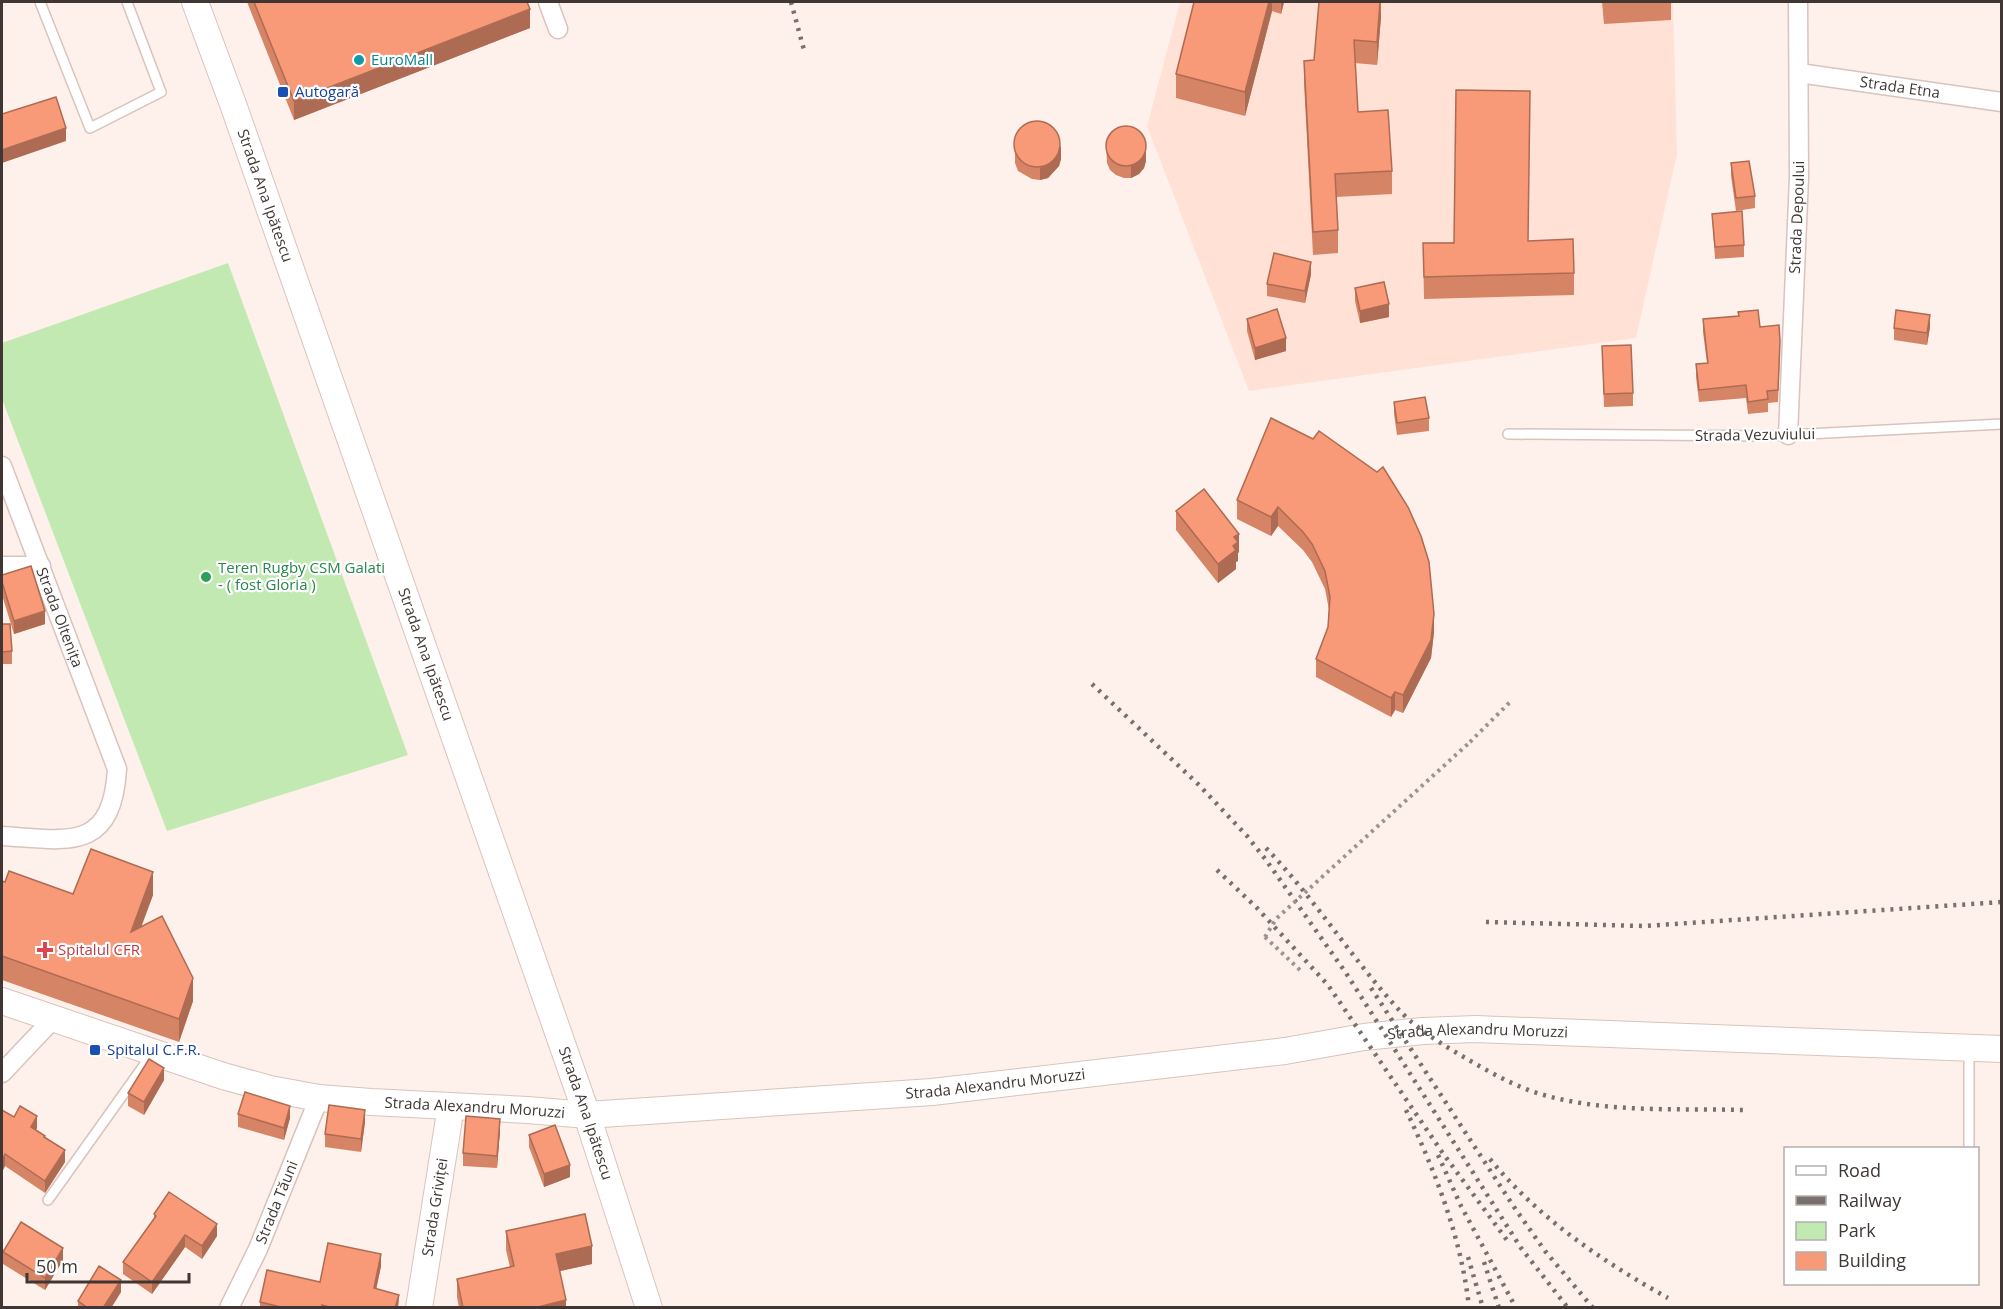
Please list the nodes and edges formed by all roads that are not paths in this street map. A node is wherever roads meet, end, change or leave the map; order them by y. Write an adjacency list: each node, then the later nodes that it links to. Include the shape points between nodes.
1 (40, 2): 2 (lane, via 90,128 161,92)
2 (128, 2)
3 (195, 2): 24 (street, Strada Ana Ipătescu)
4 (548, 2): 6 (street)
5 (1798, 2): 7 (street, Strada Depoului)
6 (558, 29)
7 (1799, 73): 8 (street, Strada Etna); 11 (street, Strada Depoului, via 1799,177)
8 (2001, 102)
9 (2001, 424): 11 (lane, Strada Vezuviului)
10 (1508, 434): 11 (lane, Strada Vezuviului)
11 (1788, 435)
12 (2, 466): 14 (street, Strada Oltenița)
13 (2, 566): 14 (street)
14 (41, 566): 15 (street, Strada Oltenița, via 117,769 115,791 109,813 91,834 64,840)
15 (2, 836)
16 (2, 1001): 17 (street, Strada Alexandru Moruzzi)
17 (54, 1018): 20 (street, Strada Alexandru Moruzzi); 21 (street)
18 (1970, 1049): 19 (street, Strada Alexandru Moruzzi); 24 (street, Strada Alexandru Moruzzi, via 1475,1029 1423,1031 932,1092); 25 (lane)
19 (2001, 1049)
20 (153, 1052): 22 (street, Strada Alexandru Moruzzi, via 270,1089); 26 (lane)
21 (2, 1073)
22 (319, 1098): 23 (street, Strada Alexandru Moruzzi); 27 (street, Strada Tăuni, via 258,1249)
23 (451, 1106): 24 (street, Strada Alexandru Moruzzi); 28 (street, Strada Griviței)
24 (587, 1115): 29 (street, Strada Ana Ipătescu)
25 (1970, 1147)
26 (48, 1200)
27 (229, 1308)
28 (419, 1308)
29 (650, 1308)

